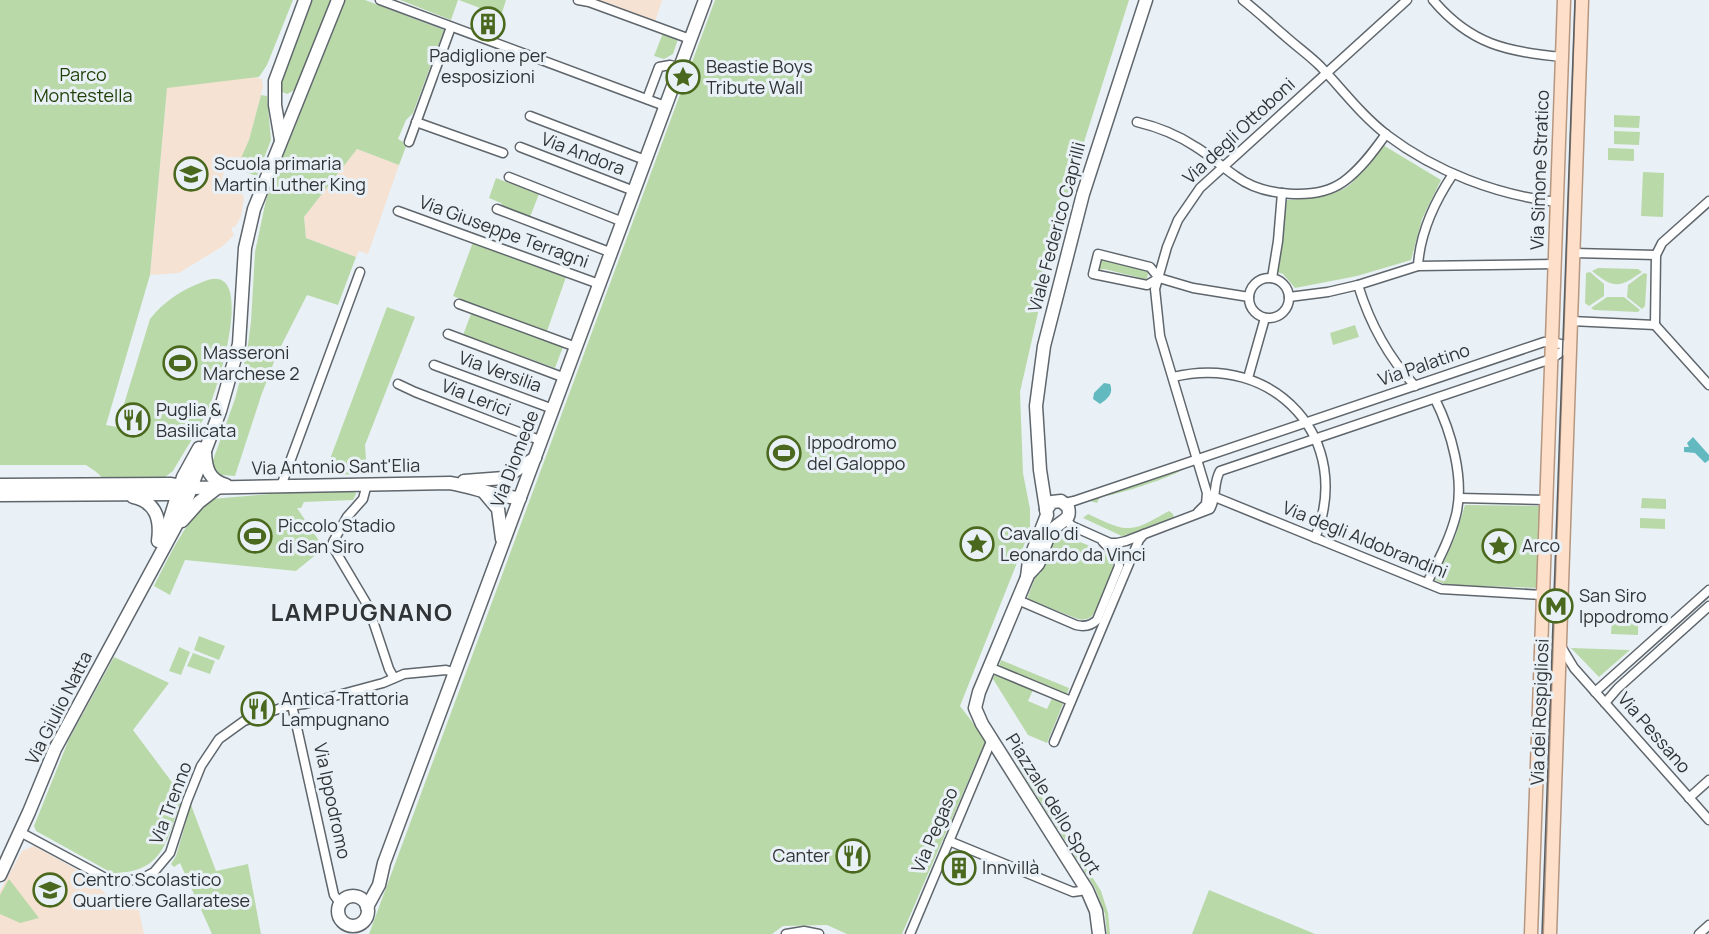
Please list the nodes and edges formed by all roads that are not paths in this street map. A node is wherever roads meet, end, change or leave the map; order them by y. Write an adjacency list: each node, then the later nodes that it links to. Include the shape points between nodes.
1 (305, 0): 17 (street)
2 (338, 0): 18 (street)
3 (380, 0): 12 (street)
4 (578, 0): 13 (street)
5 (705, 0): 13 (street, Via Diomede)
6 (1146, 0): 79 (street, Viale Federico Caprilli, via 1084,188 1048,328 1037,399)
7 (1243, 0): 16 (street)
8 (1407, 0): 16 (street, Via degli Ottoboni)
9 (1433, 0): 14 (street, via 1450,19 1484,41 1517,52)
10 (1564, 0): 14 (main road, Via Simone Stratico)
11 (1582, 0): 41 (main road, Via Simone Stratico)
12 (451, 27): 19 (street); 22 (street)
13 (690, 39): 15 (street, Via Diomede)
14 (1562, 57): 36 (main road, Via Simone Stratico)
15 (679, 67): 19 (street, via 659,67); 20 (street, Via Diomede)
16 (1325, 73): 24 (street); 30 (street, Via degli Ottoboni)
17 (274, 91): 18 (street, via 284,98); 25 (street)
18 (300, 96): 25 (street)
19 (647, 99): 20 (street)
20 (666, 106): 29 (street, Via Diomede)
21 (530, 116): 29 (street)
22 (416, 122): 26 (street); 28 (street)
23 (1137, 122): 30 (street, via 1176,136)
24 (1386, 134): 31 (street); 34 (street, via 1341,183 1307,194)
25 (281, 141): 71 (street, via 250,225 239,344)
26 (409, 142)
27 (520, 147): 33 (street, Via Andora)
28 (503, 153)
29 (645, 160): 33 (street, Via Diomede)
30 (1222, 166): 34 (street, via 1252,186); 46 (street, Via degli Ottoboni, via 1192,198 1178,220)
31 (1454, 174): 36 (street, via 1507,193); 44 (street, via 1427,223)
32 (509, 177): 39 (street)
33 (634, 191): 39 (street, Via Diomede)
34 (1282, 193): 47 (street)
35 (1709, 201): 42 (street, via 1662,243)
36 (1557, 202): 43 (main road, Via Simone Stratico)
37 (496, 209): 40 (street)
38 (398, 211): 48 (street, Via Giuseppe Terragni)
39 (623, 222): 40 (street, Via Diomede)
40 (612, 252): 48 (street, Via Diomede)
41 (1574, 252): 42 (street); 54 (main road, Via Simone Stratico)
42 (1656, 255): 55 (street)
43 (1555, 264): 44 (street); 57 (main road, Via Simone Stratico)
44 (1418, 266): 49 (street)
45 (360, 272): 83 (street)
46 (1159, 278): 46 (street, via 1150,267 1098,254 1093,274 1147,285); 50 (street); 62 (street, Via degli Ottoboni, via 1155,289 1156,316)
47 (1272, 278): 50 (street, via 1257,282); 51 (street, via 1284,285)
48 (599, 284): 59 (street, Via Diomede)
49 (1358, 285): 51 (street); 67 (street, via 1378,338)
50 (1249, 297): 53 (street, via 1253,310)
51 (1289, 297): 53 (street, via 1283,312)
52 (459, 304): 59 (street)
53 (1265, 318): 64 (street)
54 (1571, 321): 55 (street); 58 (main road, Via dei Rospigliosi)
55 (1655, 325): 66 (street)
56 (448, 334): 63 (street)
57 (1552, 342): 58 (street); 60 (main road, Via dei Rospigliosi); 67 (street, Via Palatino)
58 (1570, 346): 60 (street); 108 (main road, Via dei Rospigliosi)
59 (576, 347): 63 (street, Via Diomede)
60 (1551, 359): 68 (street, Via Palatino); 92 (main road, Via dei Rospigliosi)
61 (434, 365): 69 (street, Via Versilia)
62 (1173, 377): 64 (street, via 1208,372); 77 (street, Via degli Ottoboni)
63 (565, 378): 69 (street, Via Diomede)
64 (1248, 378): 70 (street, via 1270,388)
65 (398, 384): 73 (street, Via Lerici)
66 (1709, 385)
67 (1415, 386): 70 (street, Via Palatino)
68 (1435, 399): 72 (street, Via Palatino); 91 (street, via 1450,441)
69 (554, 409): 73 (street, Via Diomede)
70 (1307, 422): 72 (street); 75 (street, Via Palatino)
71 (211, 429): 74 (street); 85 (street)
72 (1315, 439): 89 (street, Via Palatino, via 1220,471); 99 (street, via 1325,487)
73 (542, 441): 76 (street, Via Diomede)
74 (204, 449): 84 (street, via 211,477); 85 (street)
75 (1210, 455): 77 (street, Via Palatino); 78 (street)
76 (535, 458): 82 (street, via 504,478); 90 (street, Via Diomede)
77 (1196, 460): 78 (street); 93 (street)
78 (1201, 469): 89 (street)
79 (1040, 470): 93 (street, Viale Federico Caprilli, via 1045,484); 94 (street, Viale Federico Caprilli)
80 (367, 484): 82 (street, Via Antonio Sant'Elia); 83 (street, Via Antonio Sant'Elia); 113 (street, via 363,499 347,517 333,547 368,606)
81 (0, 485): 85 (street, Via Antonio Sant'Elia, via 170,484)
82 (482, 485): 90 (street, via 508,486); 100 (street, via 498,509)
83 (281, 486): 84 (street, Via Antonio Sant'Elia)
84 (239, 487): 86 (street, Via Antonio Sant'Elia)
85 (182, 488): 86 (street, Via Antonio Sant'Elia); 88 (street, Via Antonio Sant'Elia, via 168,494); 96 (street, Via Giulio Natta); 101 (street, Via Giulio Natta)
86 (219, 488): 96 (street, Via Giulio Natta, via 199,502)
87 (0, 495): 88 (street, Via Antonio Sant'Elia)
88 (114, 495): 101 (street, via 143,500 155,509 159,531)
89 (1211, 495): 97 (street, via 1198,512); 99 (street, Via degli Aldobrandini)
90 (520, 498): 100 (street, Via Diomede)
91 (1459, 498): 92 (street); 103 (street, via 1446,543)
92 (1546, 500): 105 (main road, Via dei Rospigliosi)
93 (1061, 502): 94 (street, via 1050,504); 95 (street, via 1069,511)
94 (1046, 513): 95 (street, via 1050,521); 102 (street, Piazzale dello Sport)
95 (1062, 522): 98 (street); 102 (street, Piazzale dello Sport, via 1050,534 1037,565)
96 (174, 532): 101 (street, Via Giulio Natta)
97 (1145, 533): 98 (street, via 1117,543); 115 (street, Piazzale dello Sport)
98 (1098, 537): 106 (street, via 1118,557 1119,566 1094,623 1076,625)
99 (1315, 538): 103 (street, Via degli Aldobrandini)
100 (502, 542): 111 (street, Via Diomede)
101 (154, 568): 123 (street, Via Giulio Natta, via 55,748)
102 (1027, 577): 106 (street, Piazzale dello Sport)
103 (1427, 583): 105 (street, Via degli Aldobrandini, via 1447,591)
104 (1709, 590): 114 (street)
105 (1543, 595): 136 (main road, Via dei Rospigliosi)
106 (1017, 600): 109 (street, Piazzale dello Sport)
107 (1709, 606): 116 (street)
108 (1560, 642): 110 (street, Via Pessano); 112 (main road, Via dei Rospigliosi)
109 (989, 667): 115 (street); 118 (street, Piazzale dello Sport, via 975,705)
110 (1574, 668): 112 (street); 114 (street, Via Pessano)
111 (456, 673): 113 (street, Via Trenno, via 446,670); 127 (street, Via Diomede, via 384,863)
112 (1559, 673): 137 (main road, Via dei Rospigliosi)
113 (394, 678): 117 (street, Via Trenno)
114 (1595, 692): 116 (street, Via Pessano)
115 (1071, 700): 119 (street, Piazzale dello Sport)
116 (1605, 703): 121 (street, Via Pessano)
117 (292, 705): 123 (street, Via Trenno, via 244,721 216,743 197,773 170,853 148,876 113,882); 128 (street, Via Ippodromo, via 334,895)
118 (992, 739): 124 (street, Via Pegaso); 126 (street, Piazzale dello Sport)
119 (1054, 742)
120 (1709, 780): 121 (street)
121 (1689, 798): 122 (street, Via Pessano)
122 (1709, 820)
123 (20, 832): 125 (street, Via Giulio Natta)
124 (949, 841): 126 (street, Piazzale dello Sport, via 1073,892); 134 (street, Via Pegaso)
125 (0, 875)
126 (1087, 890): 135 (street, via 1096,911)
127 (364, 902): 128 (street, via 349,897); 131 (street, via 366,917)
128 (340, 903): 130 (street, via 338,914)
129 (1709, 925): 138 (street)
130 (346, 929): 131 (street)
131 (357, 929)
132 (786, 934): 133 (street)
133 (819, 934)
134 (910, 934)
135 (1099, 934)
136 (1531, 934)
137 (1550, 934)
138 (1699, 934)

